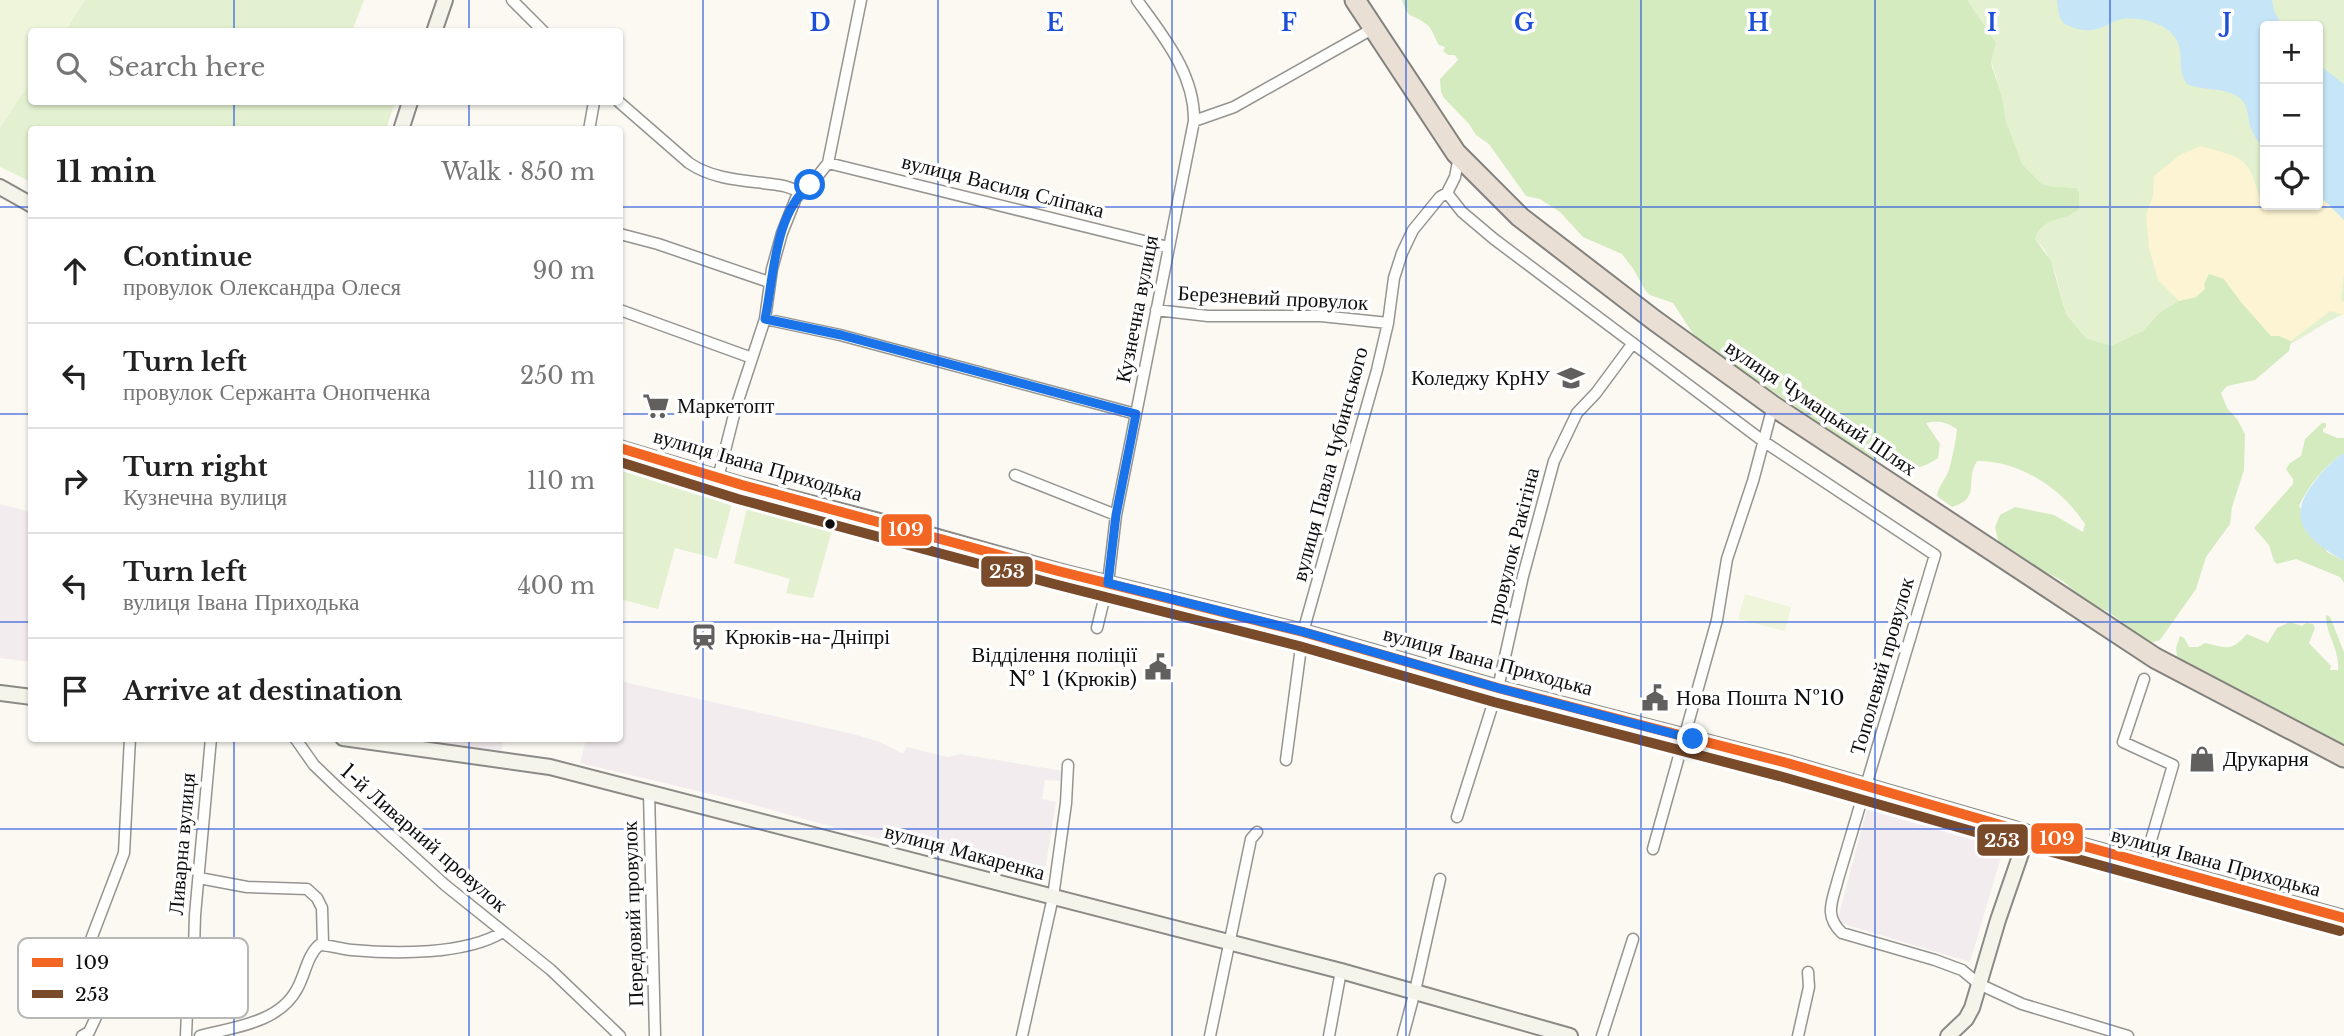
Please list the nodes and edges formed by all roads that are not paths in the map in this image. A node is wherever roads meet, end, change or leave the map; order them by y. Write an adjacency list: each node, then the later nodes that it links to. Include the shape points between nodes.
1 (445, 0): 6 (main road)
2 (512, 0): 7 (street)
3 (861, 0): 16 (street)
4 (1137, 0): 12 (street, Кузнечна вулиця, via 1180,64 1192,93)
5 (1355, 0): 8 (highway, вулиця Чумацький Шлях)
6 (435, 28)
7 (540, 28)
8 (1374, 28): 12 (street, via 1234,107); 15 (highway, вулиця Чумацький Шлях)
9 (409, 105): 13 (main road)
10 (593, 105): 14 (street)
11 (622, 105): 18 (street, via 702,171 786,186)
12 (1194, 121): 22 (street, Кузнечна вулиця)
13 (402, 126)
14 (590, 126)
15 (1459, 157): 19 (street); 30 (highway, вулиця Чумацький Шлях, via 1520,217)
16 (828, 163): 18 (street); 22 (street, вулиця Василя Сліпака)
17 (0, 187): 20 (main road)
18 (800, 193): 23 (street, via 782,233)
19 (1447, 193): 27 (street, вулиця Павла Чубинського, via 1413,230 1402,253); 28 (street, via 1494,240)
20 (28, 203)
21 (623, 235): 23 (street)
22 (1168, 247): 24 (street, Кузнечна вулиця)
23 (769, 282): 26 (street)
24 (1156, 310): 27 (street, Березневий провулок); 31 (street, Кузнечна вулиця)
25 (623, 311): 29 (street)
26 (765, 319): 29 (street); 31 (street)
27 (1388, 323): 39 (street, вулиця Павла Чубинського)
28 (1633, 343): 32 (street); 41 (street, провулок Ракітіна, via 1577,414 1558,452)
29 (752, 358): 35 (street)
30 (1773, 406): 32 (street); 49 (highway, вулиця Чумацький Шлях, via 2155,658)
31 (1136, 414): 36 (street, Кузнечна вулиця)
32 (1763, 441): 44 (street, via 1727,558 1717,620); 52 (street, Тополевий провулок, via 1935,555)
33 (623, 449): 35 (main road, вулиця Івана Приходька)
34 (1015, 474): 36 (street)
35 (718, 478): 37 (main road, вулиця Івана Приходька)
36 (1116, 515): 37 (street, Кузнечна вулиця)
37 (1108, 583): 38 (street, Кузнечна вулиця); 39 (main road, вулиця Івана Приходька)
38 (1097, 628)
39 (1304, 632): 41 (main road, вулиця Івана Приходька); 50 (street, вулиця Павла Чубинського)
40 (2144, 679): 58 (street, via 2123,742 2173,765)
41 (1498, 688): 44 (main road, вулиця Івана Приходька); 54 (street, провулок Ракітіна)
42 (0, 693): 43 (main road)
43 (28, 696)
44 (1684, 736): 52 (main road, вулиця Івана Приходька); 57 (street)
45 (130, 742): 64 (street, via 124,853)
46 (211, 742): 59 (street, Ливарна вулиця)
47 (298, 742): 63 (street, 1-й Ливарний провулок, via 330,781)
48 (372, 742): 53 (main road, вулиця Макаренка, via 550,767)
49 (2344, 757)
50 (1286, 760)
51 (1068, 765): 61 (street)
52 (1867, 787): 56 (main road, вулиця Івана Приходька); 71 (street, Тополевий провулок, via 1830,909 1833,925 1842,933 1962,970)
53 (649, 792): 61 (main road, вулиця Макаренка); 81 (street, Передовий провулок)
54 (1457, 817)
55 (1257, 832): 67 (street, via 1251,839)
56 (2028, 833): 58 (main road, вулиця Івана Приходька); 71 (main road)
57 (1653, 849)
58 (2144, 864): 62 (main road, вулиця Івана Приходька)
59 (199, 878): 65 (street, Ливарна вулиця); 68 (street, via 247,887 307,889 321,908)
60 (1440, 879): 72 (street)
61 (1053, 897): 67 (main road, вулиця Макаренка); 82 (street)
62 (2344, 918)
63 (503, 932): 68 (street, 1-й Ливарний провулок, via 480,943 424,952); 80 (street, 1-й Ливарний провулок)
64 (91, 938)
65 (194, 938)
66 (1633, 939): 87 (street)
67 (1230, 943): 69 (main road, вулиця Макаренка); 83 (street)
68 (323, 944): 79 (street, via 313,952 288,1003 262,1018)
69 (1341, 971): 72 (main road, вулиця Макаренка); 84 (street)
70 (1808, 972): 88 (street)
71 (1979, 984): 89 (main road, via 1966,1019); 90 (street, via 2022,1004)
72 (1415, 991): 85 (street); 86 (main road, вулиця Макаренка)
73 (96, 1018): 76 (street)
74 (96, 1018): 77 (street)
75 (187, 1018): 78 (street, Ливарна вулиця)
76 (82, 1036)
77 (100, 1036)
78 (186, 1036)
79 (200, 1036)
80 (620, 1036)
81 (654, 1036)
82 (1021, 1036)
83 (1210, 1036)
84 (1329, 1036)
85 (1403, 1036)
86 (1570, 1036)
87 (1602, 1036)
88 (1798, 1036)
89 (1948, 1036)
90 (2129, 1036)

